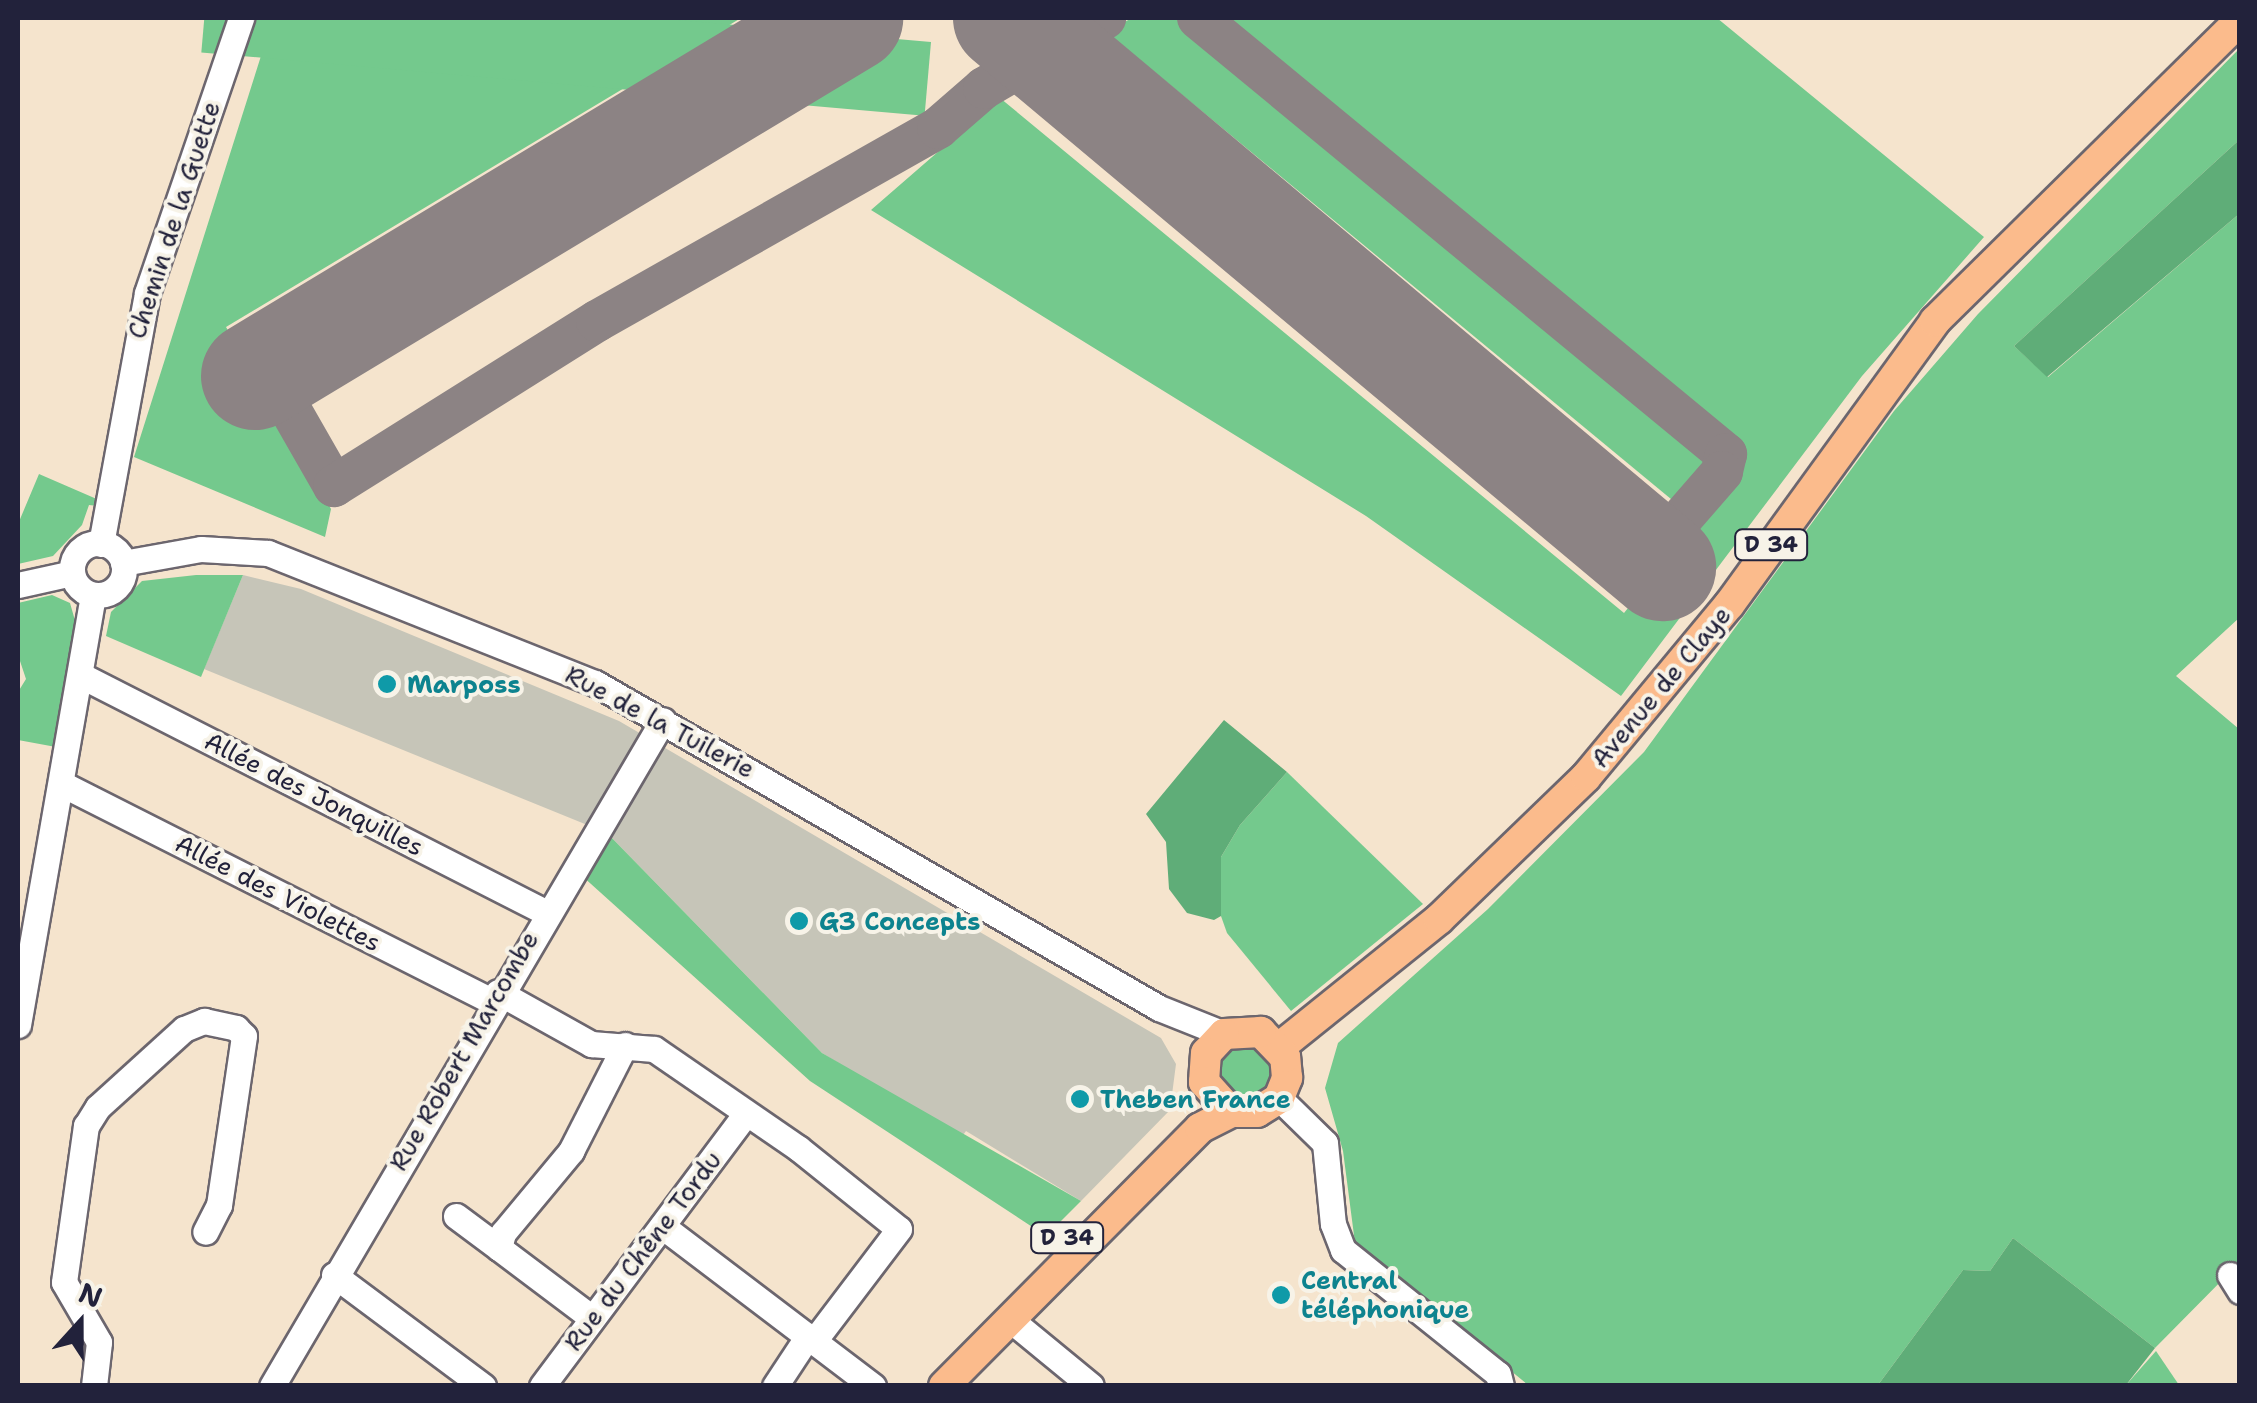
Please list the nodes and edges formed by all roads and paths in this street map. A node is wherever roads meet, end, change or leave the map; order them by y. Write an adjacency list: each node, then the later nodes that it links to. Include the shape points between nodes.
1 (242, 18): 3 (street, Chemin de la Guette, via 146,293)
2 (2240, 20): 17 (main road, Avenue de Claye / D 34, via 1935,320 1729,605 1586,777 1439,919)
3 (101, 544): 4 (street); 5 (street, via 79,551)
4 (123, 564): 7 (street, via 116,587); 9 (street, Rue de la Tuilerie, via 219,548 293,559 595,683)
5 (72, 573): 6 (street); 7 (street)
6 (18, 584)
7 (93, 595): 8 (street)
8 (82, 676): 10 (street); 11 (street, Allée des Jonquilles)
9 (663, 720): 11 (street, Rue Robert Marcombe); 13 (street, Rue de la Tuilerie)
10 (64, 785): 12 (street, Allée des Violettes); 14 (street)
11 (545, 912): 12 (street, Rue Robert Marcombe)
12 (495, 997): 16 (street, Allée des Violettes, via 591,1044); 26 (street, Rue Robert Marcombe)
13 (1159, 1008): 15 (street, Rue de la Tuilerie); 18 (street, Rue de la Tuilerie, via 1189,1036)
14 (18, 1025)
15 (1224, 1034): 17 (main road, via 1260,1032); 18 (main road)
16 (625, 1046): 21 (street, Allée des Violettes, via 654,1050); 25 (street, via 571,1150 519,1211)
17 (1280, 1047): 19 (main road, via 1287,1078)
18 (1203, 1074): 20 (main road); 36 (main road, D 34, via 1187,1116)
19 (1279, 1098): 20 (main road, via 1257,1112); 39 (street, via 1325,1142 1333,1224 1343,1250 1498,1374)
20 (1231, 1112): 28 (main road, D 34, via 1200,1128)
21 (744, 1116): 23 (street, Rue du Chêne Tordu); 29 (street, Allée des Violettes, via 767,1126 899,1228)
22 (456, 1216): 25 (street)
23 (662, 1226): 27 (street, Rue du Chêne Tordu); 29 (street)
24 (205, 1232): 30 (street, via 219,1206 244,1036 204,1021 184,1029 98,1107 86,1126 64,1282 100,1342)
25 (498, 1248): 27 (street)
26 (334, 1275): 31 (street, Rue Robert Marcombe); 32 (street)
27 (592, 1318): 33 (street, Rue du Chêne Tordu)
28 (1012, 1321): 37 (main road, D 34); 38 (street)
29 (811, 1339): 34 (street); 35 (street)
30 (94, 1386)
31 (272, 1386)
32 (483, 1386)
33 (542, 1386)
34 (774, 1386)
35 (872, 1386)
36 (920, 1386)
37 (944, 1386)
38 (1090, 1386)
39 (1501, 1386)

